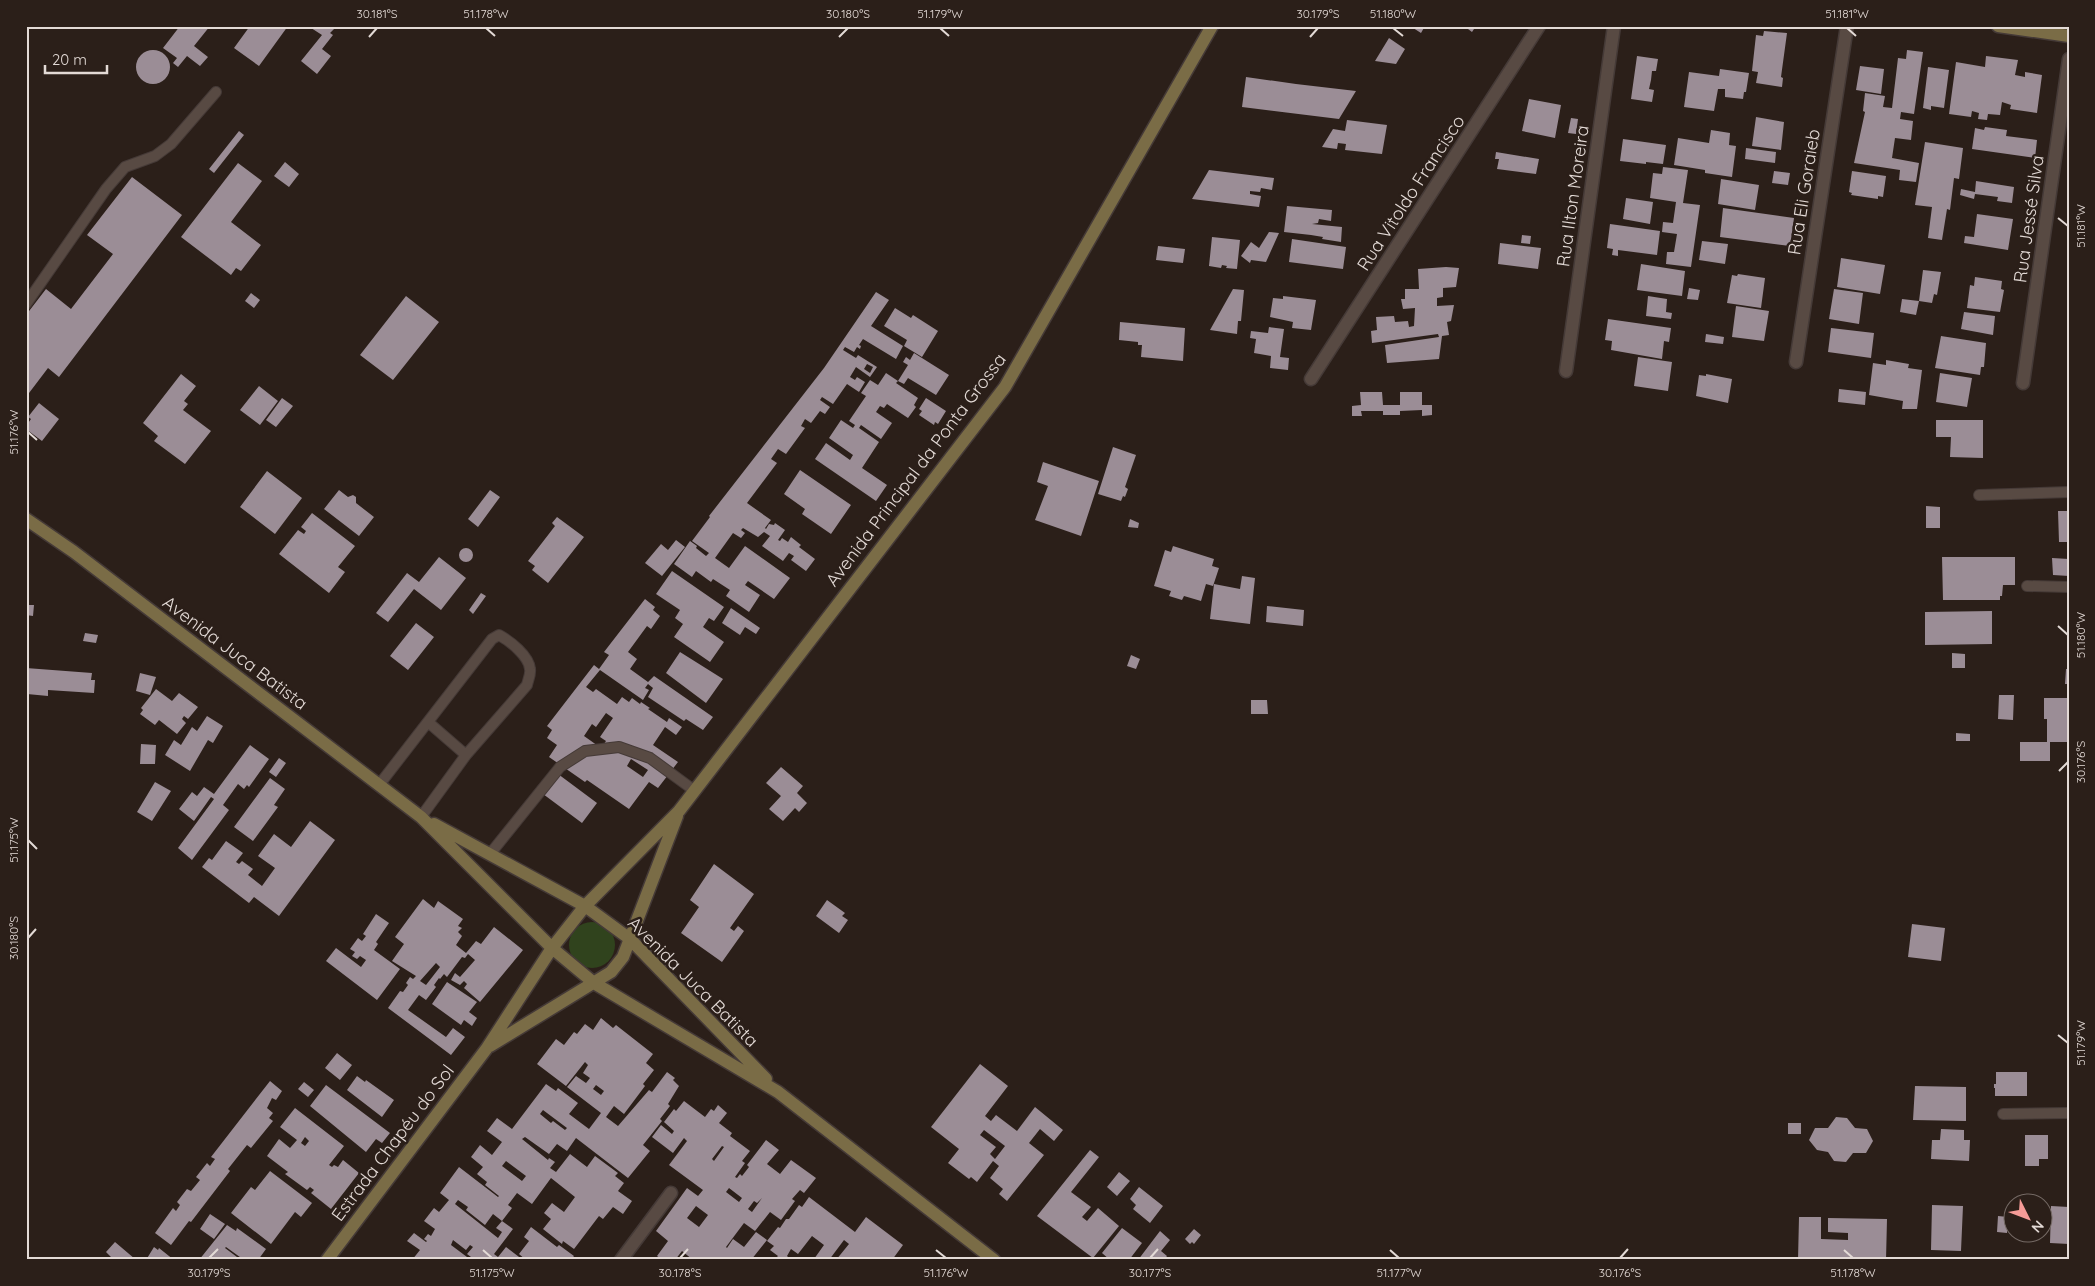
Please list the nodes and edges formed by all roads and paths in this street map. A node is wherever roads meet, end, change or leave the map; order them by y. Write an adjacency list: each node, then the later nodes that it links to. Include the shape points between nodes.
1 (1212, 26): 22 (main road, Avenida Principal da Ponta Grossa, via 1005,387)
2 (1539, 26): 12 (street, Rua Vitoldo Francisco)
3 (1614, 26): 11 (street, Rua Ilton Moreira)
4 (1847, 26): 10 (street, Rua Eli Goraieb)
5 (1998, 26): 6 (main road)
6 (2069, 36)
7 (2069, 59): 13 (street, Rua Jessé Silva)
8 (216, 92): 9 (lane, via 171,144 155,156 125,167 106,189)
9 (26, 304)
10 (1796, 362)
11 (1566, 371)
12 (1312, 379)
13 (2024, 383)
14 (2069, 492): 15 (lane)
15 (1980, 495)
16 (26, 519): 21 (main road, Avenida Juca Batista, via 74,552)
17 (2027, 586): 18 (lane)
18 (2069, 587)
19 (428, 722): 20 (lane); 20 (lane, via 492,639 499,635 508,640 529,662 531,671 527,684); 21 (lane)
20 (466, 755): 24 (lane)
21 (379, 785): 24 (main road, Avenida Juca Batista)
22 (695, 791): 23 (main road, Avenida Principal da Ponta Grossa); 25 (lane, via 650,758 619,747 584,751 560,767)
23 (679, 811): 26 (main road, Avenida Principal da Ponta Grossa); 27 (main road, Avenida Principal da Ponta Grossa)
24 (421, 816): 25 (main road, Avenida Juca Batista); 28 (main road, Avenida Juca Batista)
25 (490, 854): 26 (main road, Avenida Juca Batista)
26 (585, 906): 27 (main road, Avenida Juca Batista); 28 (main road, Estrada Chapéu do Sol)
27 (630, 939): 29 (main road, Avenida Principal da Ponta Grossa, via 623,957 611,972); 31 (main road, Avenida Juca Batista)
28 (552, 948): 29 (main road, Avenida Juca Batista); 30 (main road, Estrada Chapéu do Sol)
29 (594, 982): 30 (main road, Estrada Chapéu do Sol); 31 (main road, Avenida Juca Batista)
30 (487, 1048): 36 (main road, Estrada Chapéu do Sol)
31 (778, 1092): 37 (main road, Avenida Juca Batista)
32 (2069, 1113): 33 (lane)
33 (2003, 1114)
34 (671, 1193): 35 (street)
35 (623, 1259)
36 (328, 1260)
37 (994, 1260)

